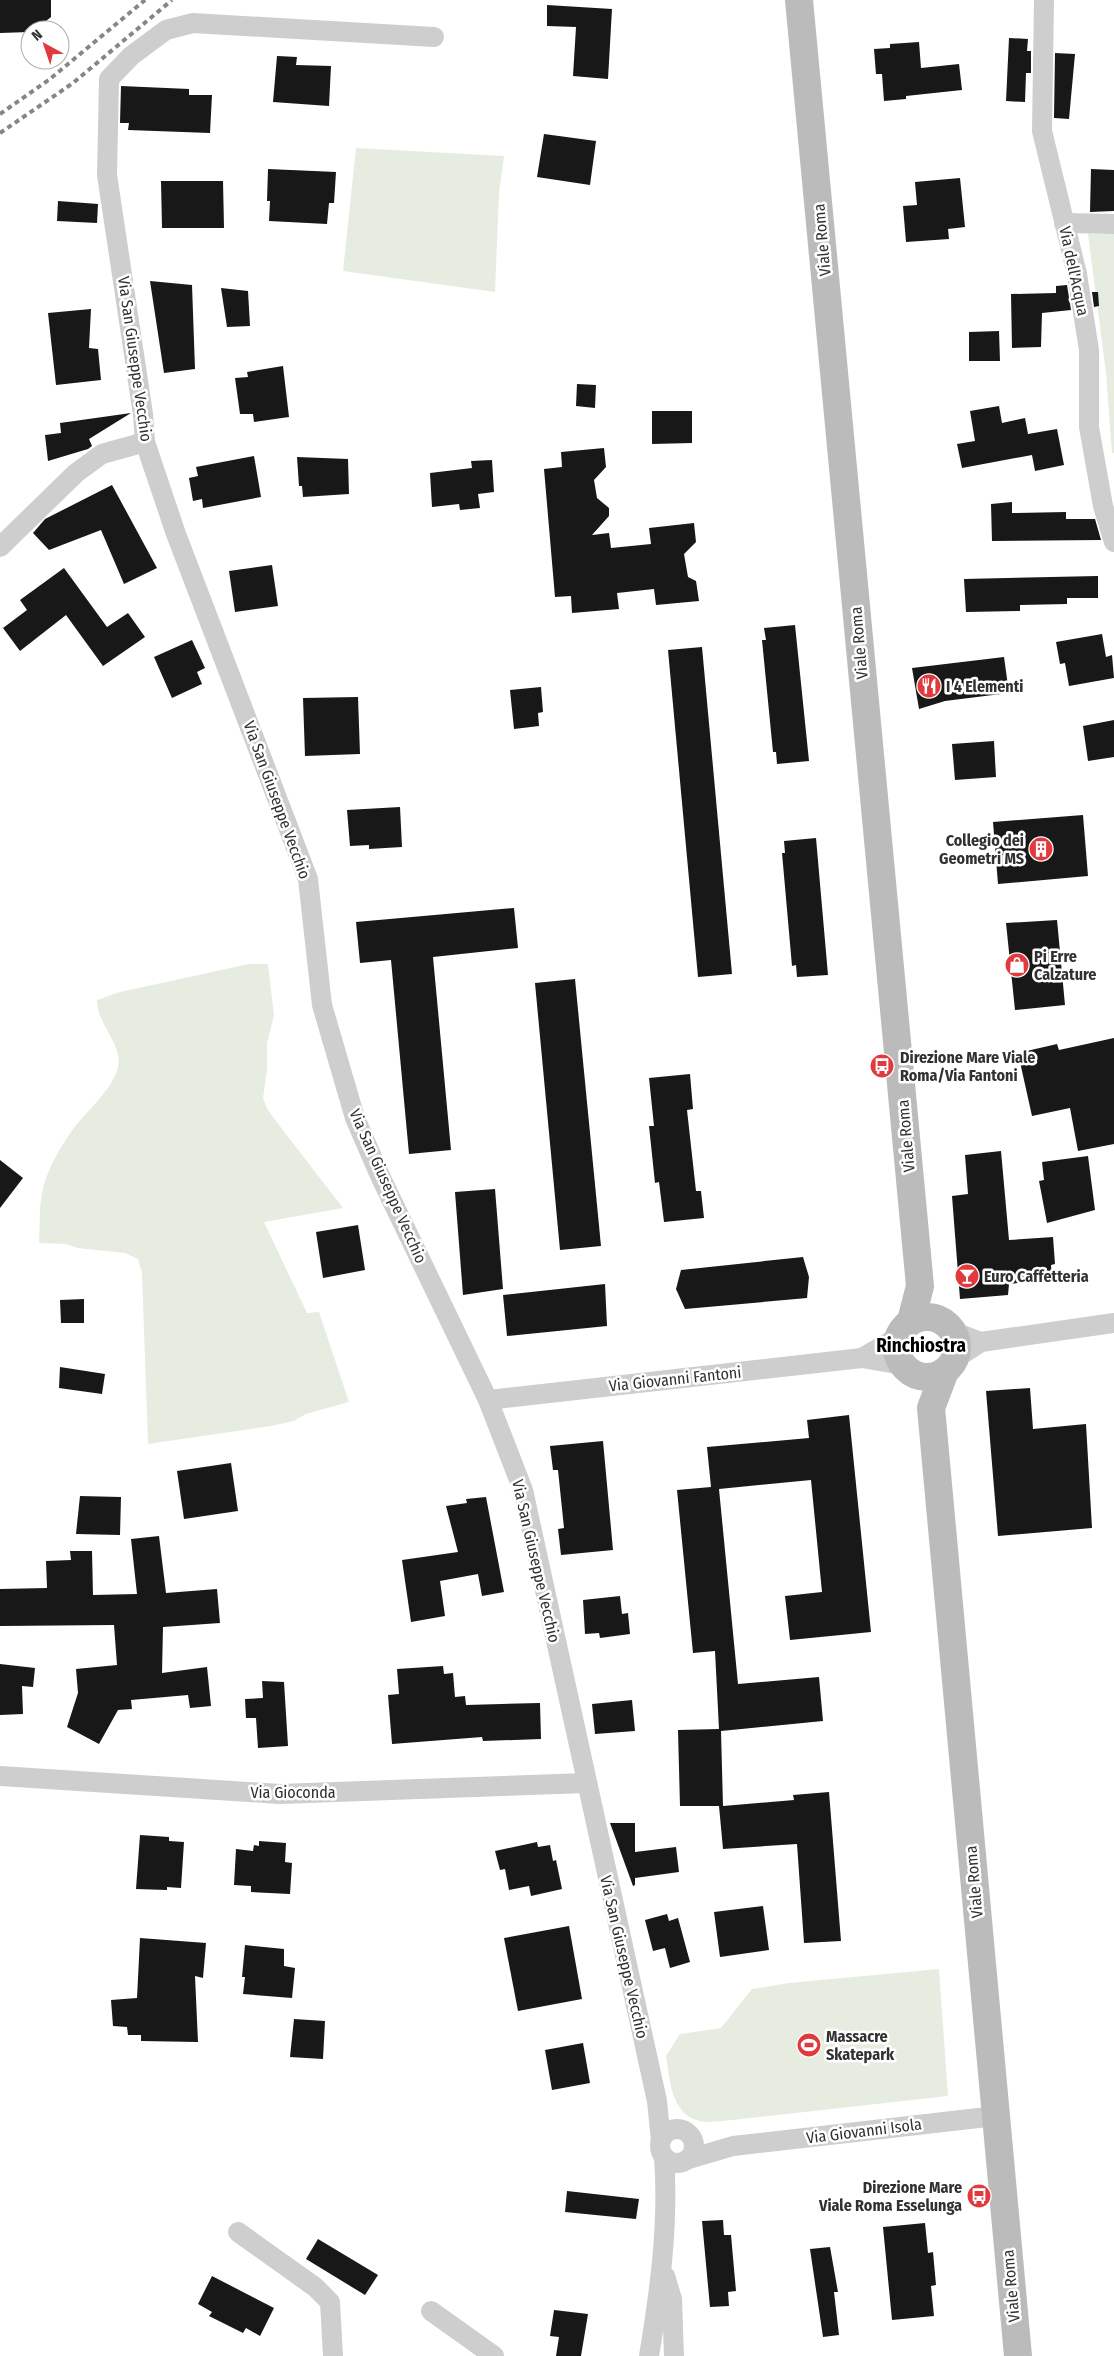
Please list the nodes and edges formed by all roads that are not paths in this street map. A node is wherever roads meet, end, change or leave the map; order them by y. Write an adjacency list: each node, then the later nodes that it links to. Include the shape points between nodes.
1 (800, 0): 11 (main road, Viale Roma)
2 (1044, 0): 4 (street, Via dell'Acqua, via 1042,131)
3 (434, 37): 6 (street, Via San Giuseppe Vecchio, via 192,23 166,30 131,56 109,79 107,175)
4 (1064, 223): 5 (street); 7 (street, Via dell'Acqua, via 1077,274 1089,350 1089,427)
5 (1114, 224)
6 (145, 442): 9 (street, via 102,454 76,473); 16 (street, Via San Giuseppe Vecchio, via 176,534 308,879 322,1005 355,1118)
7 (1108, 505): 8 (street, Via dell'Acqua)
8 (1114, 542)
9 (0, 547)
10 (1114, 1323): 12 (street)
11 (924, 1327): 12 (street); 13 (street, Via Giovanni Fantoni); 14 (main road, Viale Roma, via 957,1345); 15 (main road, Viale Roma, via 896,1346)
12 (981, 1342): 14 (street)
13 (862, 1358): 15 (street, Via Giovanni Fantoni); 16 (street, Via Giovanni Fantoni)
14 (949, 1366): 15 (main road, via 927,1377); 17 (main road, Viale Roma)
15 (905, 1368): 17 (main road, Viale Roma)
16 (488, 1400): 19 (street, Via San Giuseppe Vecchio, via 522,1490)
17 (931, 1408): 21 (main road, Viale Roma)
18 (0, 1776): 19 (street, Via Gioconda, via 280,1794)
19 (586, 1783): 20 (street, Via San Giuseppe Vecchio)
20 (657, 2101): 22 (street, Via San Giuseppe Vecchio); 24 (street, Via San Giuseppe Vecchio)
21 (996, 2116): 23 (street, Via Giovanni Isola); 32 (main road, Viale Roma)
22 (688, 2134): 23 (street, Via Giovanni Isola); 24 (street, via 694,2149); 24 (street, via 673,2130 664,2136)
23 (733, 2146): 24 (street, Via Giovanni Isola)
24 (673, 2155): 26 (street, Via San Giuseppe Vecchio)
25 (238, 2232): 28 (street, via 315,2287 330,2302)
26 (663, 2267): 30 (street, Via San Giuseppe Vecchio); 31 (street, via 672,2299)
27 (431, 2311): 29 (street)
28 (333, 2356)
29 (494, 2356)
30 (649, 2356)
31 (674, 2356)
32 (1018, 2356)

